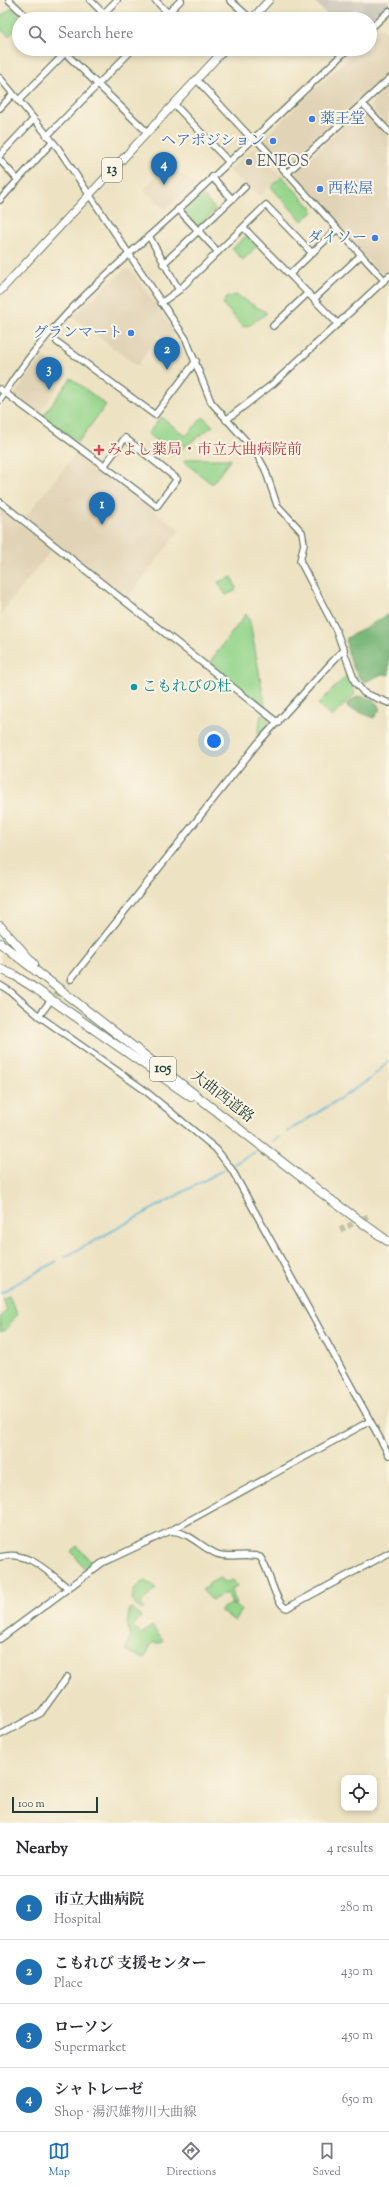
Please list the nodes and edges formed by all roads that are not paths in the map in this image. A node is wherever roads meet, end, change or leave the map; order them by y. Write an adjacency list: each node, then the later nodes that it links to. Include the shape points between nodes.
1 (9, 0): 9 (street)
2 (90, 0): 10 (street)
3 (117, 0): 11 (street)
4 (155, 0): 12 (street)
5 (181, 0): 13 (street)
6 (230, 0): 14 (street)
7 (269, 0): 15 (main road)
8 (389, 11): 16 (street)
9 (22, 12)
10 (102, 12)
11 (106, 12)
12 (167, 12)
13 (169, 12)
14 (244, 12)
15 (258, 12)
16 (377, 22)
17 (59, 56): 27 (street)
18 (71, 56): 25 (street)
19 (126, 56): 25 (street)
20 (219, 56): 24 (main road, 13)
21 (341, 56): 35 (street)
22 (0, 78): 26 (street)
23 (389, 79): 29 (street)
24 (197, 80): 28 (main road, 13); 35 (street)
25 (98, 85): 32 (street); 34 (street)
26 (12, 95): 27 (street); 30 (street)
27 (18, 101): 31 (street)
28 (174, 104): 32 (main road, 13); 39 (street)
29 (363, 104): 33 (street); 40 (street)
30 (0, 108)
31 (33, 120): 34 (street); 37 (street)
32 (147, 132): 44 (main road, 13)
33 (389, 132)
34 (47, 136): 36 (street)
35 (253, 138): 39 (street); 40 (street)
36 (52, 142): 42 (street); 44 (street)
37 (0, 155)
38 (0, 160): 42 (street)
39 (228, 162): 41 (street)
40 (286, 174): 49 (street)
41 (212, 177): 45 (street); 47 (street)
42 (18, 180): 46 (street)
43 (245, 187): 45 (street)
44 (89, 195): 54 (street); 60 (main road, 13)
45 (232, 199): 50 (street)
46 (0, 200)
47 (178, 209): 50 (street); 51 (street)
48 (244, 228): 52 (street); 53 (street, via 266,205); 57 (street)
49 (337, 229): 53 (street); 55 (street)
50 (198, 231): 52 (street); 56 (street)
51 (149, 236): 54 (street); 56 (street)
52 (218, 252): 59 (street)
53 (312, 253): 57 (street)
54 (127, 254): 63 (street); 68 (street, via 56,324)
55 (361, 255): 58 (street); 62 (street)
56 (163, 264): 59 (street)
57 (290, 274): 61 (street)
58 (387, 278): 64 (street)
59 (179, 290): 63 (street)
60 (0, 291)
61 (308, 293): 62 (street); 65 (street)
62 (314, 299): 64 (street)
63 (161, 303): 67 (street, via 186,338)
64 (338, 324): 70 (street, via 274,383)
65 (273, 326)
66 (57, 342): 67 (street, via 155,415)
67 (196, 361): 70 (street, via 205,392)
68 (2, 390): 69 (street); 71 (street)
69 (0, 400)
70 (226, 420): 73 (street, via 257,455 265,469 277,505 302,532 304,544 300,561)
71 (104, 466): 71 (street, via 157,506 177,478 124,438)
72 (0, 502): 75 (street)
73 (344, 649): 74 (street, via 359,688 364,693); 75 (street)
74 (389, 704)
75 (278, 723): 79 (street, via 258,743)
76 (0, 926): 80 (highway)
77 (0, 943): 80 (highway, 大曲西道路 / 105)
78 (0, 969): 84 (highway, via 36,989)
79 (70, 979)
80 (53, 984): 84 (highway, 大曲西道路 / 105)
81 (0, 985): 83 (street)
82 (48, 1004): 83 (street)
83 (39, 1016): 86 (street, via 142,1088 216,1148 232,1170)
84 (274, 1155): 85 (highway, 大曲西道路 / 105)
85 (389, 1242)
86 (370, 1421): 87 (street); 88 (street)
87 (389, 1455)
88 (170, 1531): 89 (street, via 186,1534 216,1554 260,1557 280,1603 287,1608); 91 (street, via 102,1564)
89 (389, 1552)
90 (0, 1557): 91 (street, via 12,1555 28,1558)
91 (68, 1588): 92 (street)
92 (0, 1639)
93 (67, 1677): 94 (street, via 41,1713)
94 (0, 1735)

